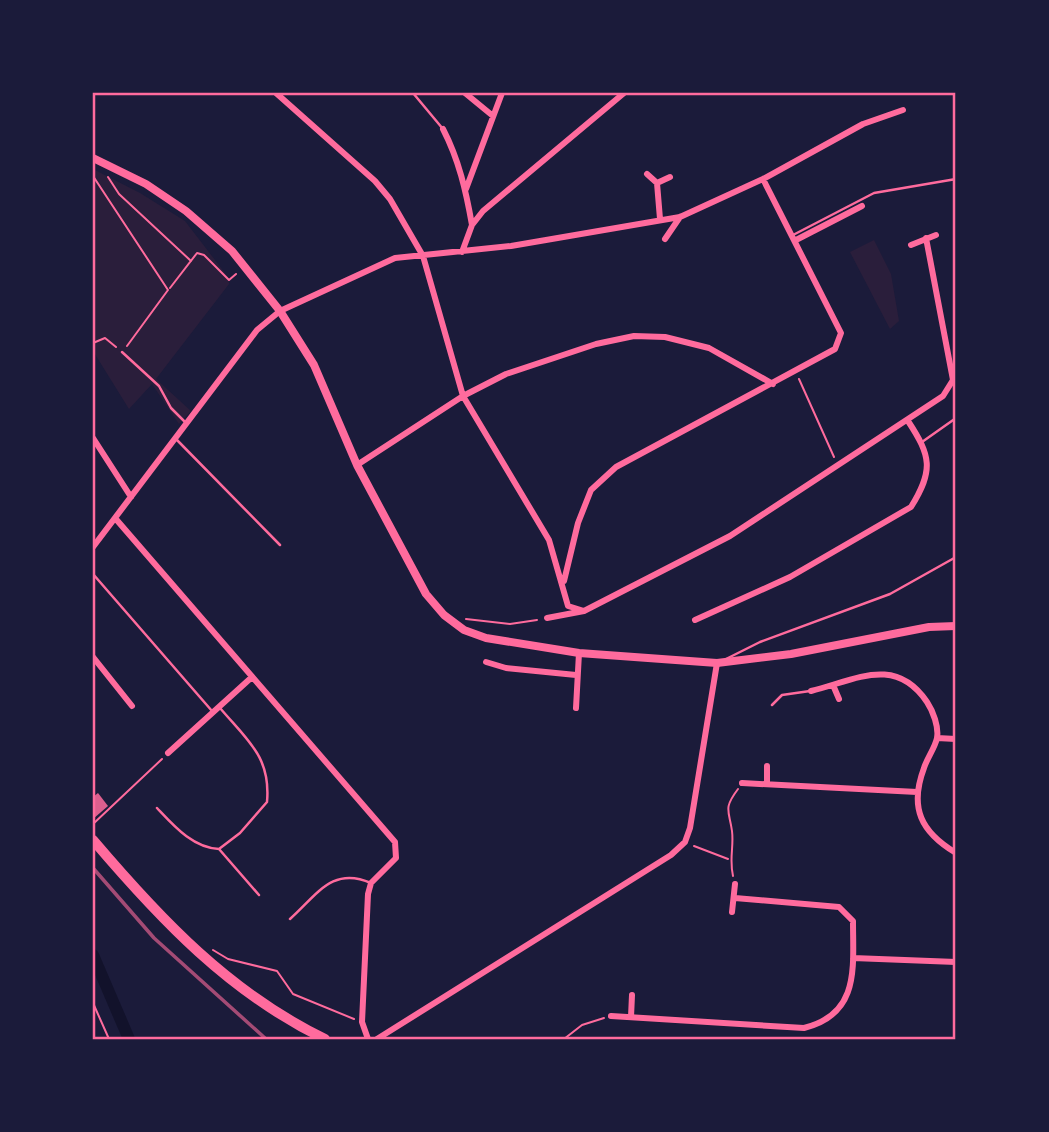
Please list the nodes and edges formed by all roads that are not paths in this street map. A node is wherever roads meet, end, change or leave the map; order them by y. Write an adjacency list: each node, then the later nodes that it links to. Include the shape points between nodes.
1 (276, 93): 26 (street, via 375,181)
2 (413, 93): 8 (lane)
3 (465, 93): 7 (street)
4 (502, 93): 7 (street)
5 (624, 93): 19 (street)
6 (903, 110): 12 (street, via 863,124)
7 (493, 116): 15 (street)
8 (443, 129): 15 (street)
9 (93, 159): 27 (street, via 146,184 186,211 232,251)
10 (646, 174): 14 (street)
11 (670, 177): 14 (street)
12 (763, 179): 17 (street); 21 (street)
13 (956, 179): 21 (lane, via 874,193)
14 (657, 183): 18 (street)
15 (466, 189): 19 (street)
16 (862, 206): 21 (street)
17 (680, 217): 18 (street); 23 (street)
18 (660, 219): 25 (street)
19 (472, 225): 25 (street)
20 (936, 235): 22 (street)
21 (794, 238): 30 (street, via 841,333 835,349)
22 (926, 238): 24 (street); 29 (street)
23 (665, 239)
24 (911, 245)
25 (462, 252): 26 (street)
26 (423, 256): 27 (street, via 395,258 374,266); 31 (street)
27 (280, 311): 34 (street, via 257,330); 38 (street, via 314,365)
28 (122, 352): 34 (lane, via 159,386)
29 (955, 380): 33 (street, via 943,396)
30 (773, 384): 31 (street, via 709,348 666,337 634,336 506,374); 45 (street, via 616,467 591,491)
31 (463, 397): 38 (street); 45 (street, via 549,540)
32 (956, 418): 37 (lane)
33 (908, 421): 37 (street); 46 (street, via 730,536)
34 (186, 423): 36 (street)
35 (93, 438): 39 (street)
36 (176, 439): 39 (street); 41 (lane)
37 (922, 442): 48 (street, via 929,465 911,507 790,577)
38 (357, 465): 50 (street, via 426,594 444,615 464,630 486,638)
39 (131, 497): 40 (street)
40 (116, 518): 42 (street); 55 (street)
41 (280, 545)
42 (93, 547)
43 (956, 557): 53 (lane, via 890,594 760,642)
44 (93, 574): 63 (lane)
45 (563, 583): 46 (street, via 568,606)
46 (584, 611): 47 (street)
47 (547, 618)
48 (695, 620)
49 (956, 626): 53 (street)
50 (579, 653): 53 (street); 54 (street)
51 (93, 657): 61 (street)
52 (485, 662): 54 (street)
53 (717, 663): 88 (street, via 685,842)
54 (576, 675): 62 (street)
55 (251, 677): 59 (street); 75 (street, via 395,842 396,858)
56 (833, 685): 57 (street); 58 (street); 64 (street, via 874,674 899,675 933,710)
57 (811, 691): 60 (lane, via 782,695)
58 (839, 699)
59 (218, 705): 63 (street); 73 (lane, via 262,758 268,784 267,802 261,811)
60 (772, 705)
61 (132, 706)
62 (576, 708)
63 (212, 711): 66 (street)
64 (937, 738): 65 (street); 70 (street)
65 (956, 739)
66 (168, 753)
67 (767, 766): 68 (street)
68 (766, 782): 69 (street); 70 (street)
69 (742, 783)
70 (918, 792): 74 (street, via 919,819)
71 (157, 808): 73 (lane, via 177,830 209,849)
72 (93, 841): 86 (main road, via 199,955 240,989)
73 (219, 849): 77 (lane)
74 (956, 853)
75 (371, 883): 80 (lane, via 350,876 336,878); 87 (street, via 362,1022)
76 (735, 884): 78 (street)
77 (259, 895)
78 (735, 898): 79 (street); 81 (street, via 839,907 853,921)
79 (732, 912)
80 (290, 919)
81 (853, 958): 82 (street); 85 (street, via 849,995 822,1023 804,1027)
82 (956, 962)
83 (632, 995): 85 (street)
84 (611, 1016): 85 (street)
85 (631, 1017)
86 (326, 1039)
87 (368, 1039)
88 (377, 1039)

